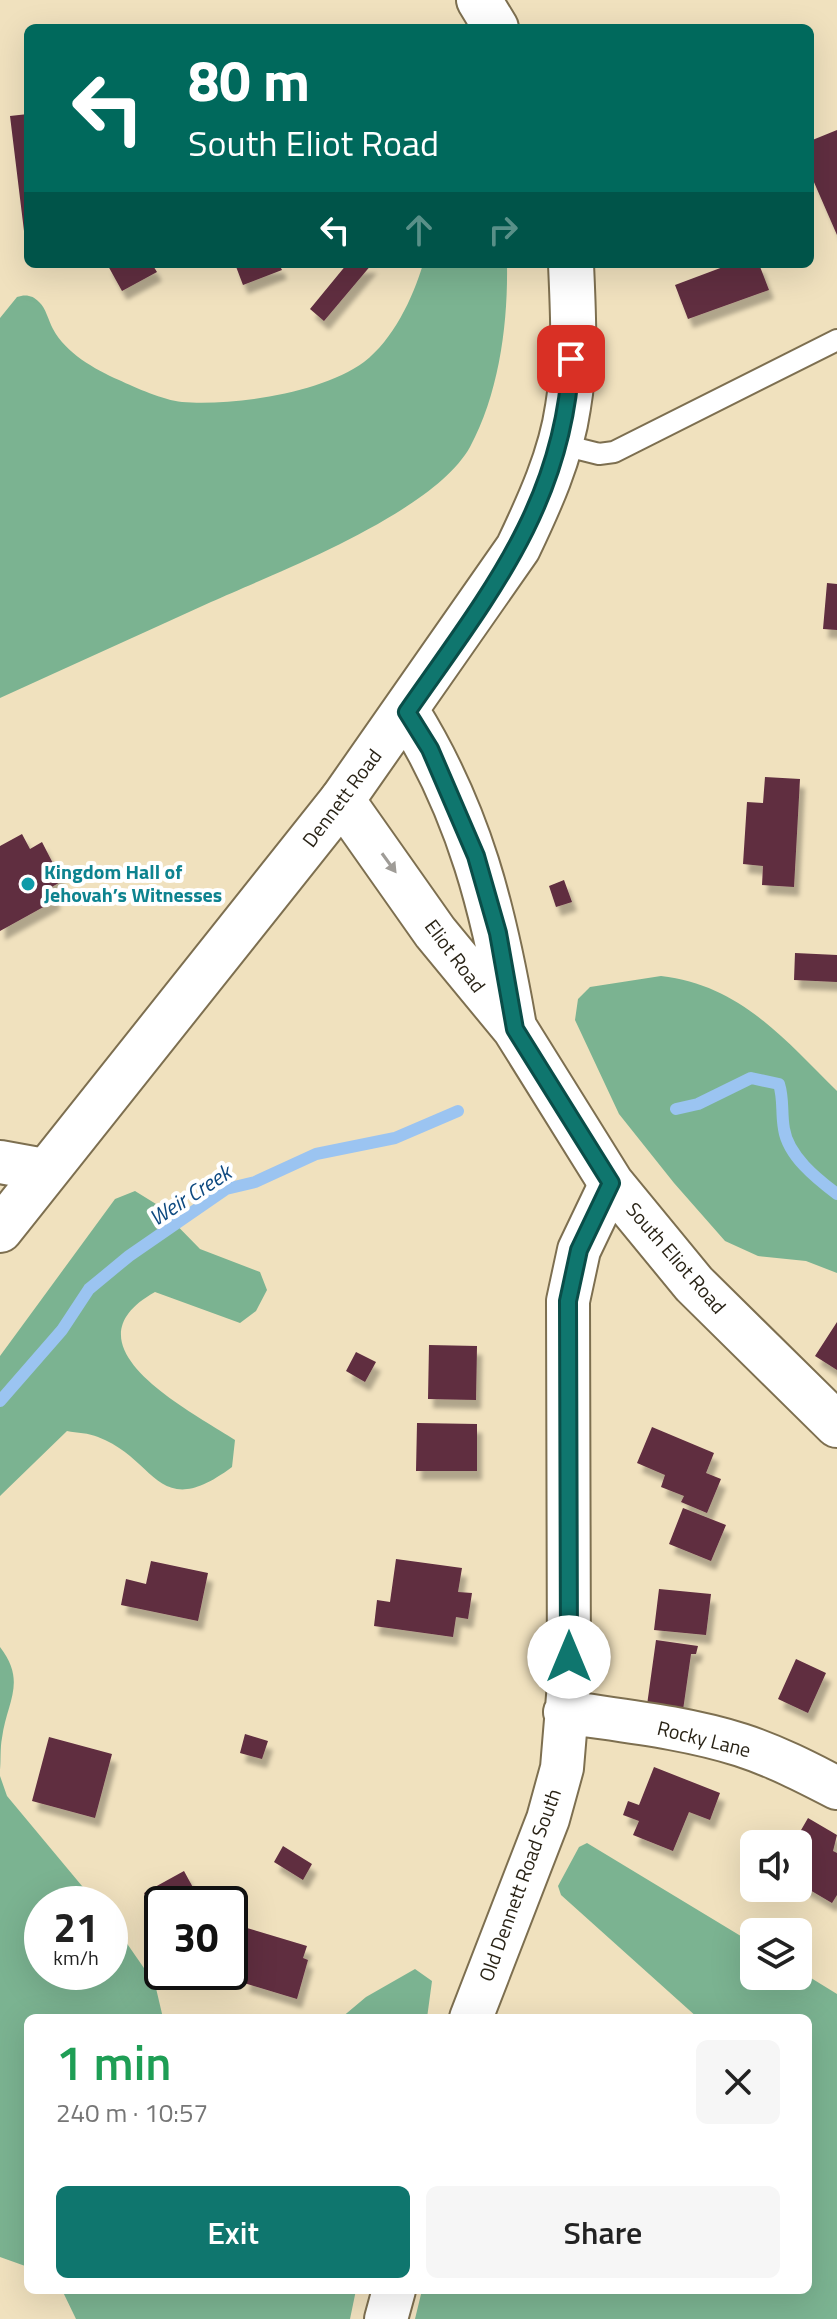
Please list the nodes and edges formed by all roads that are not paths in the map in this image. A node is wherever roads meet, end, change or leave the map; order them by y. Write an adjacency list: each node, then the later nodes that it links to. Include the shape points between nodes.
1 (479, 0): 2 (main road)
2 (494, 24)
3 (571, 268): 5 (main road, Dennett Road, via 568,407)
4 (837, 340): 5 (lane, via 614,452 599,454)
5 (559, 444): 6 (main road, Dennett Road, via 518,548)
6 (407, 712): 7 (main road, Dennett Road); 8 (main road, Eliot Road, via 430,749 476,856 498,933)
7 (342, 800): 8 (main road, Eliot Road, one-way to 8, via 435,932); 10 (main road, Dennett Road)
8 (515, 1029): 11 (main road, South Eliot Road)
9 (0, 1162): 10 (street)
10 (44, 1170): 12 (main road, Dennett Road)
11 (611, 1183): 13 (main road, South Eliot Road, via 694,1284); 14 (street, Old Dennett Road South, via 579,1250 568,1301)
12 (0, 1230)
13 (837, 1425)
14 (565, 1712): 15 (street, Rocky Lane, via 741,1745); 16 (street, Old Dennett Road South, via 562,1768 548,1819)
15 (837, 1788)
16 (473, 2014)
17 (393, 2294): 18 (street)
18 (386, 2319)

